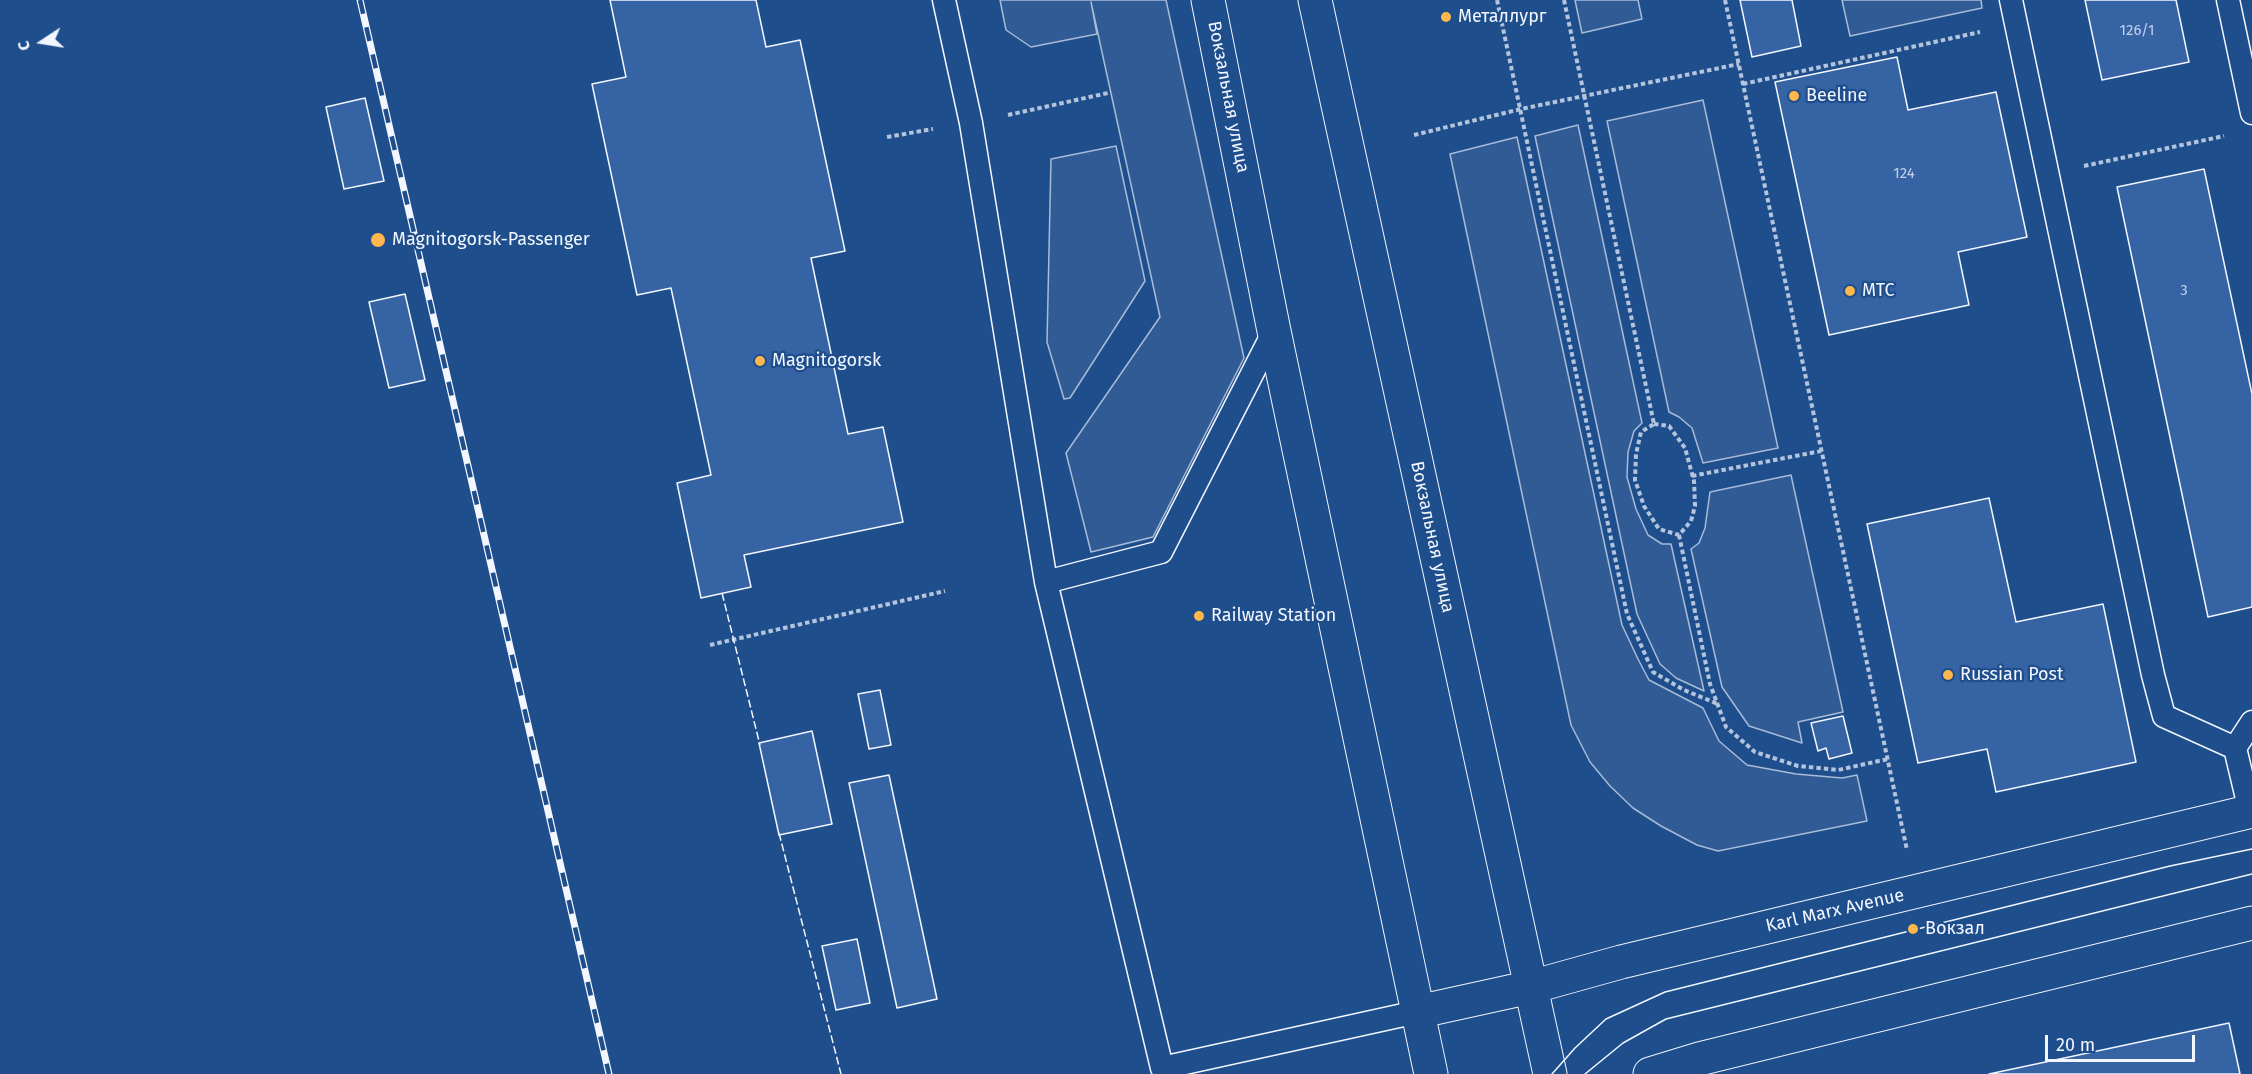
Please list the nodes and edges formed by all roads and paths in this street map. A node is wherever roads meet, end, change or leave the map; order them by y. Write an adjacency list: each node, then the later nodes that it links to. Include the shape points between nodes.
1 (944, 0): 23 (lane, via 971,123)
2 (1208, 0): 18 (main road, Вокзальная улица)
3 (1315, 0): 33 (main road, Вокзальная улица)
4 (1497, 0): 13 (path)
5 (1564, 0): 12 (path)
6 (1725, 0): 10 (path)
7 (2011, 0): 9 (lane)
8 (2228, 0): 14 (lane)
9 (2016, 24): 11 (path); 17 (lane)
10 (1739, 64): 11 (path); 12 (path)
11 (1743, 84): 20 (path)
12 (1584, 96): 13 (path); 19 (path)
13 (1521, 109): 15 (path); 26 (path, via 1627,614 1653,672)
14 (2252, 113)
15 (1414, 135)
16 (2229, 135): 17 (path)
17 (2048, 174): 28 (lane, via 2163,716)
18 (1274, 331): 23 (lane, via 1161,552); 34 (main road, Вокзальная улица)
19 (1654, 424): 21 (path, via 1669,426 1685,448); 22 (path, via 1641,432 1635,480 1644,506 1659,529)
20 (1821, 451): 21 (path); 29 (path)
21 (1692, 476): 22 (path, via 1695,506 1691,521)
22 (1679, 535): 26 (path, via 1710,684)
23 (1046, 582): 34 (lane, via 1162,1068)
24 (945, 591): 25 (path)
25 (710, 645)
26 (1718, 704): 29 (path, via 1726,727 1755,752 1798,766 1838,770)
27 (2252, 722): 28 (lane)
28 (2235, 748): 30 (lane)
29 (1888, 759): 31 (path)
30 (2251, 811): 33 (main road, Karl Marx Avenue)
31 (1903, 830)
32 (2252, 923): 35 (main road, via 1699,1059)
33 (1531, 987): 34 (main road, Karl Marx Avenue); 37 (main road, Вокзальная улица)
34 (1417, 1012): 36 (main road, Вокзальная улица)
35 (1661, 1072)
36 (1431, 1074)
37 (1550, 1074)

